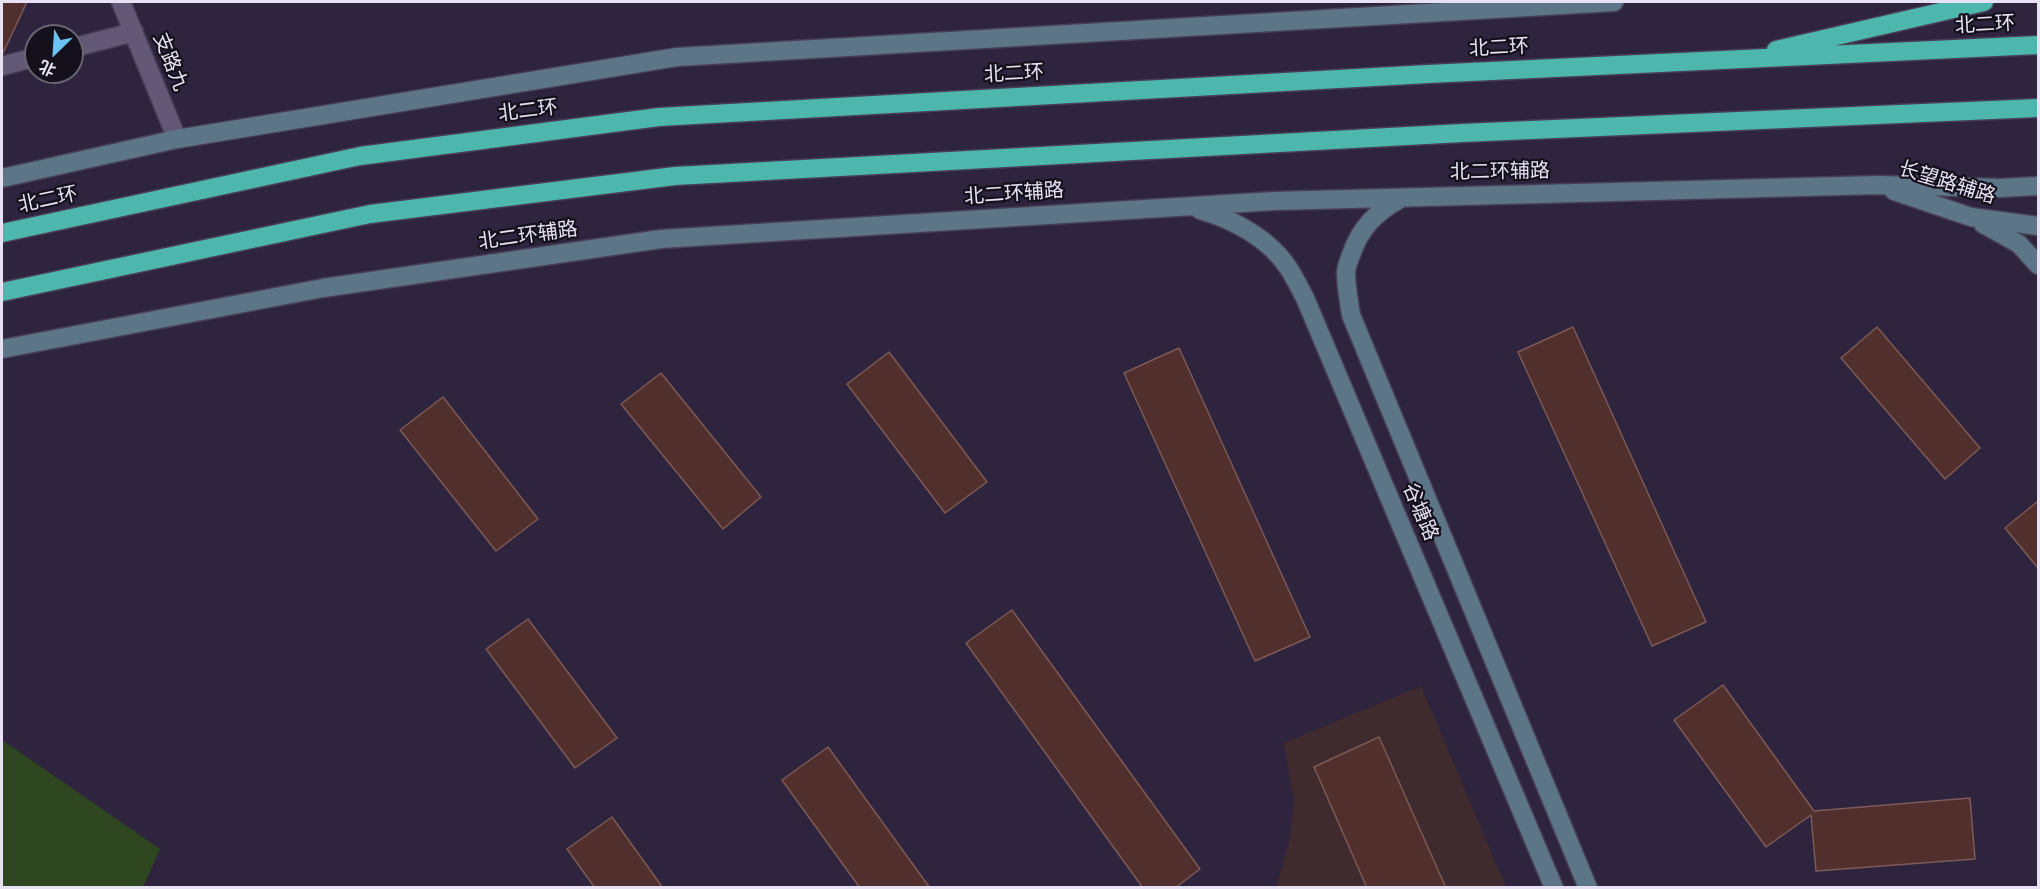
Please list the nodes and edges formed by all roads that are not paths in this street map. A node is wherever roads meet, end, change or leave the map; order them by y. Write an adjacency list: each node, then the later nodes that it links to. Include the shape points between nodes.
1 (121, 2): 4 (street, 支路九)
2 (1614, 2): 13 (main road, via 676,57)
3 (1984, 2): 8 (highway)
4 (134, 32): 5 (street); 13 (street, 支路九)
5 (84, 45)
6 (2038, 45): 8 (highway, 北二环)
7 (24, 60): 9 (street)
8 (1731, 60): 21 (highway, 北二环, via 659,117 360,156)
9 (2, 66)
10 (2038, 108): 11 (highway)
11 (2011, 109): 12 (highway); 23 (highway, via 1462,132 675,176 370,214)
12 (2038, 113)
13 (177, 139): 14 (main road)
14 (2, 178)
15 (1878, 185): 16 (main road, 北二环辅路); 17 (main road, 北二环辅路); 19 (main road, 长望路辅路)
16 (2038, 186)
17 (1403, 197): 18 (main road, 北二环辅路); 26 (main road, 谷塘路, via 1366,224 1355,243 1346,270 1351,315)
18 (1187, 206): 24 (main road, 北二环辅路, via 661,239 322,288); 25 (main road, 谷塘路, via 1222,216 1270,248 1288,267 1305,298)
19 (1971, 217): 20 (main road, 长望路辅路); 22 (main road, via 2019,244)
20 (2038, 226)
21 (2, 233)
22 (2038, 265)
23 (2, 292)
24 (2, 349)
25 (1554, 888)
26 (1588, 888)

